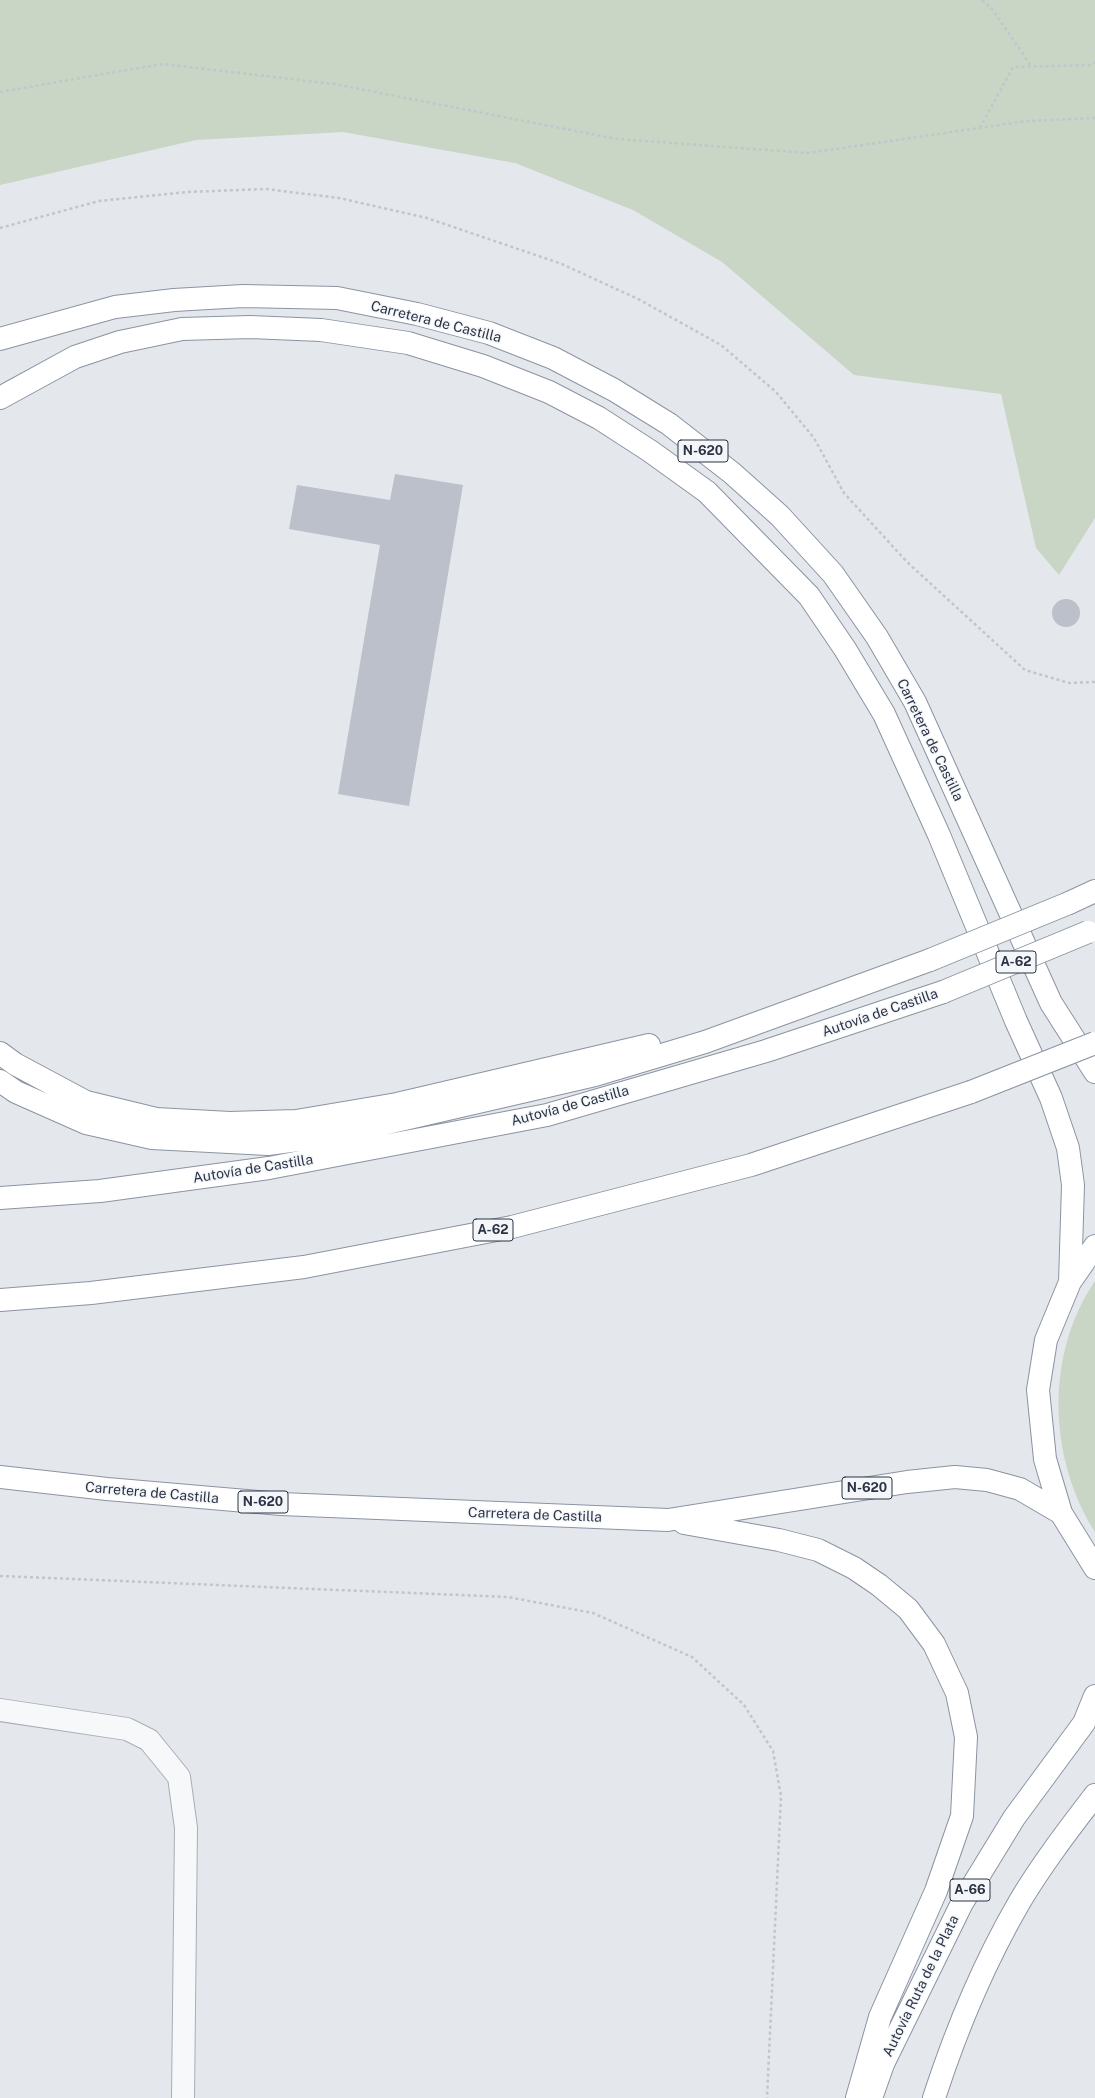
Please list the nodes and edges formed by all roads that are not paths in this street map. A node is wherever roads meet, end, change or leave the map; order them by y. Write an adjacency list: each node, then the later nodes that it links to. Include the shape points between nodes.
1 (0, 340): 8 (highway, Carretera de Castilla / N-620, via 115,307 243,296 337,298 417,314 489,333 553,358 614,390 669,424 732,472 780,516 833,574 877,637 915,702 1051,1003)
2 (0, 398): 12 (highway, via 75,357 120,342 182,329 250,327 321,330 408,343 483,366 549,392 599,418 707,492 810,596 884,714 907,764 1051,1098 1068,1148 1073,1185)
3 (1095, 891): 5 (highway, bridge, via 930,960)
4 (1092, 931): 10 (highway, Autovía de Castilla / A-62, bridge, via 943,992 766,1051 547,1115 269,1168 100,1191)
5 (788, 1012): 7 (highway, via 397,1104 296,1121 230,1123 156,1119 86,1102 15,1064); 9 (highway, via 705,1042 595,1075 342,1134 268,1144 152,1138 86,1123 16,1092)
6 (1095, 1043): 13 (highway, A-62, bridge, via 971,1092 751,1165 512,1227 304,1267 91,1293)
7 (0, 1053)
8 (1095, 1072)
9 (0, 1081)
10 (0, 1198)
11 (1095, 1246): 12 (highway, N-620)
12 (1070, 1282): 15 (highway, N-620, via 1046,1340 1038,1390 1045,1459)
13 (0, 1300)
14 (0, 1477): 16 (highway, Carretera de Castilla / N-620, via 107,1490 281,1504)
15 (1061, 1513): 16 (highway, Carretera de Castilla / N-620, via 1020,1490 987,1480 955,1477 908,1482); 17 (highway, N-620)
16 (668, 1520): 22 (highway, via 779,1540 818,1550 854,1568 908,1609 934,1644 957,1693 966,1737 962,1816 936,1891 880,2017)
17 (1095, 1568)
18 (1095, 1696): 23 (highway, Autovía Ruta de la Plata / A-66, via 1084,1723 1014,1818 962,1903 883,2064)
19 (0, 1710): 21 (street, via 127,1729 149,1740 179,1777 186,1828)
20 (1095, 1795): 24 (highway, via 1057,1844 1015,1910 971,1997)
21 (183, 2098)
22 (857, 2098)
23 (871, 2098)
24 (934, 2098)

